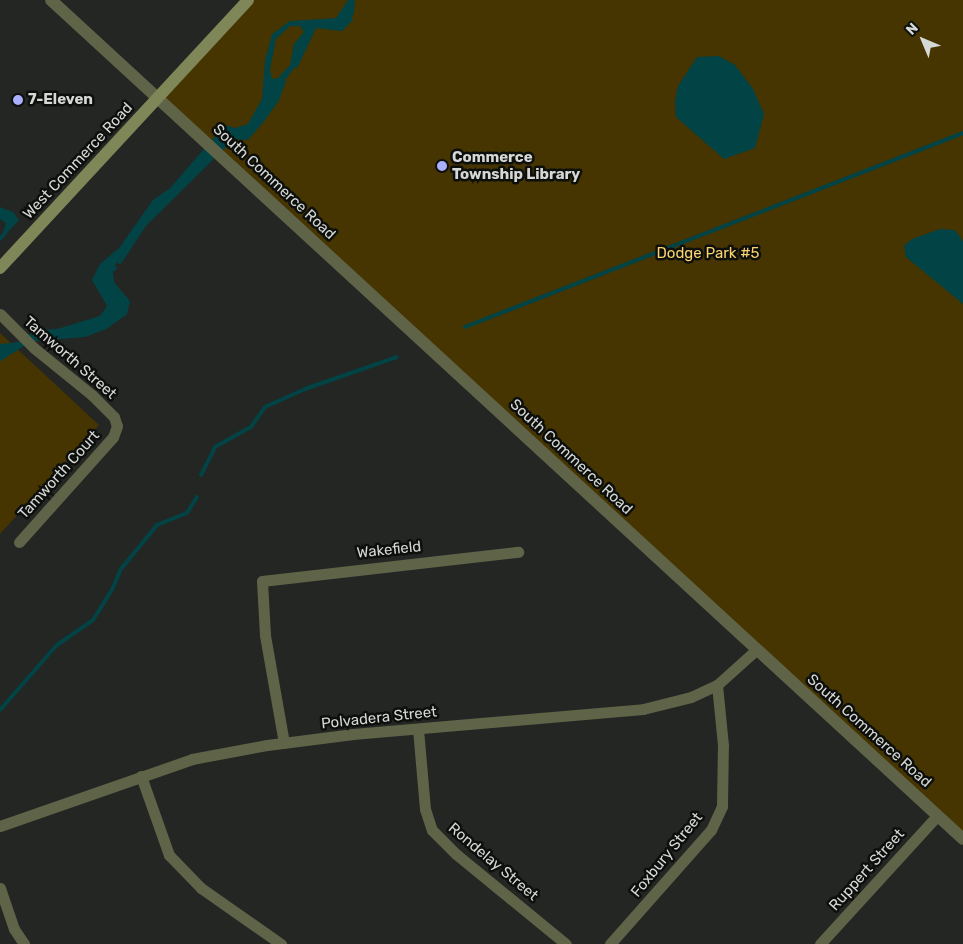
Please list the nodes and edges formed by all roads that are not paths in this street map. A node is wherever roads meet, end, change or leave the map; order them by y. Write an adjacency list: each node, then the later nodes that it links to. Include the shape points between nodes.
1 (51, 0): 3 (street, South Commerce Road)
2 (248, 0): 3 (main road, West Commerce Road)
3 (159, 97): 4 (main road, West Commerce Road); 9 (street, South Commerce Road)
4 (0, 268)
5 (0, 314): 6 (street, Tamworth Street, via 32,347 92,395 114,417)
6 (117, 426): 7 (street, Tamworth Court, via 112,437)
7 (19, 542)
8 (518, 552): 12 (street, Wakefield, via 262,581 265,635)
9 (756, 650): 10 (street, Polvadera Street); 14 (street, South Commerce Road)
10 (717, 685): 11 (street, Polvadera Street, via 691,697 643,709); 21 (street, Foxbury Street, via 723,745 722,806 711,830)
11 (418, 729): 12 (street, Polvadera Street); 20 (street, Rondelay Street, via 425,809 432,830 456,854)
12 (284, 743): 13 (street, Polvadera Street, via 192,759)
13 (142, 776): 15 (street, Polvadera Street); 19 (street, via 170,855 201,888)
14 (937, 816): 16 (street, South Commerce Road); 22 (street, Ruppert Street)
15 (0, 826)
16 (963, 839)
17 (0, 888): 18 (street, via 14,929)
18 (24, 944)
19 (281, 944)
20 (566, 944)
21 (610, 944)
22 (820, 944)

